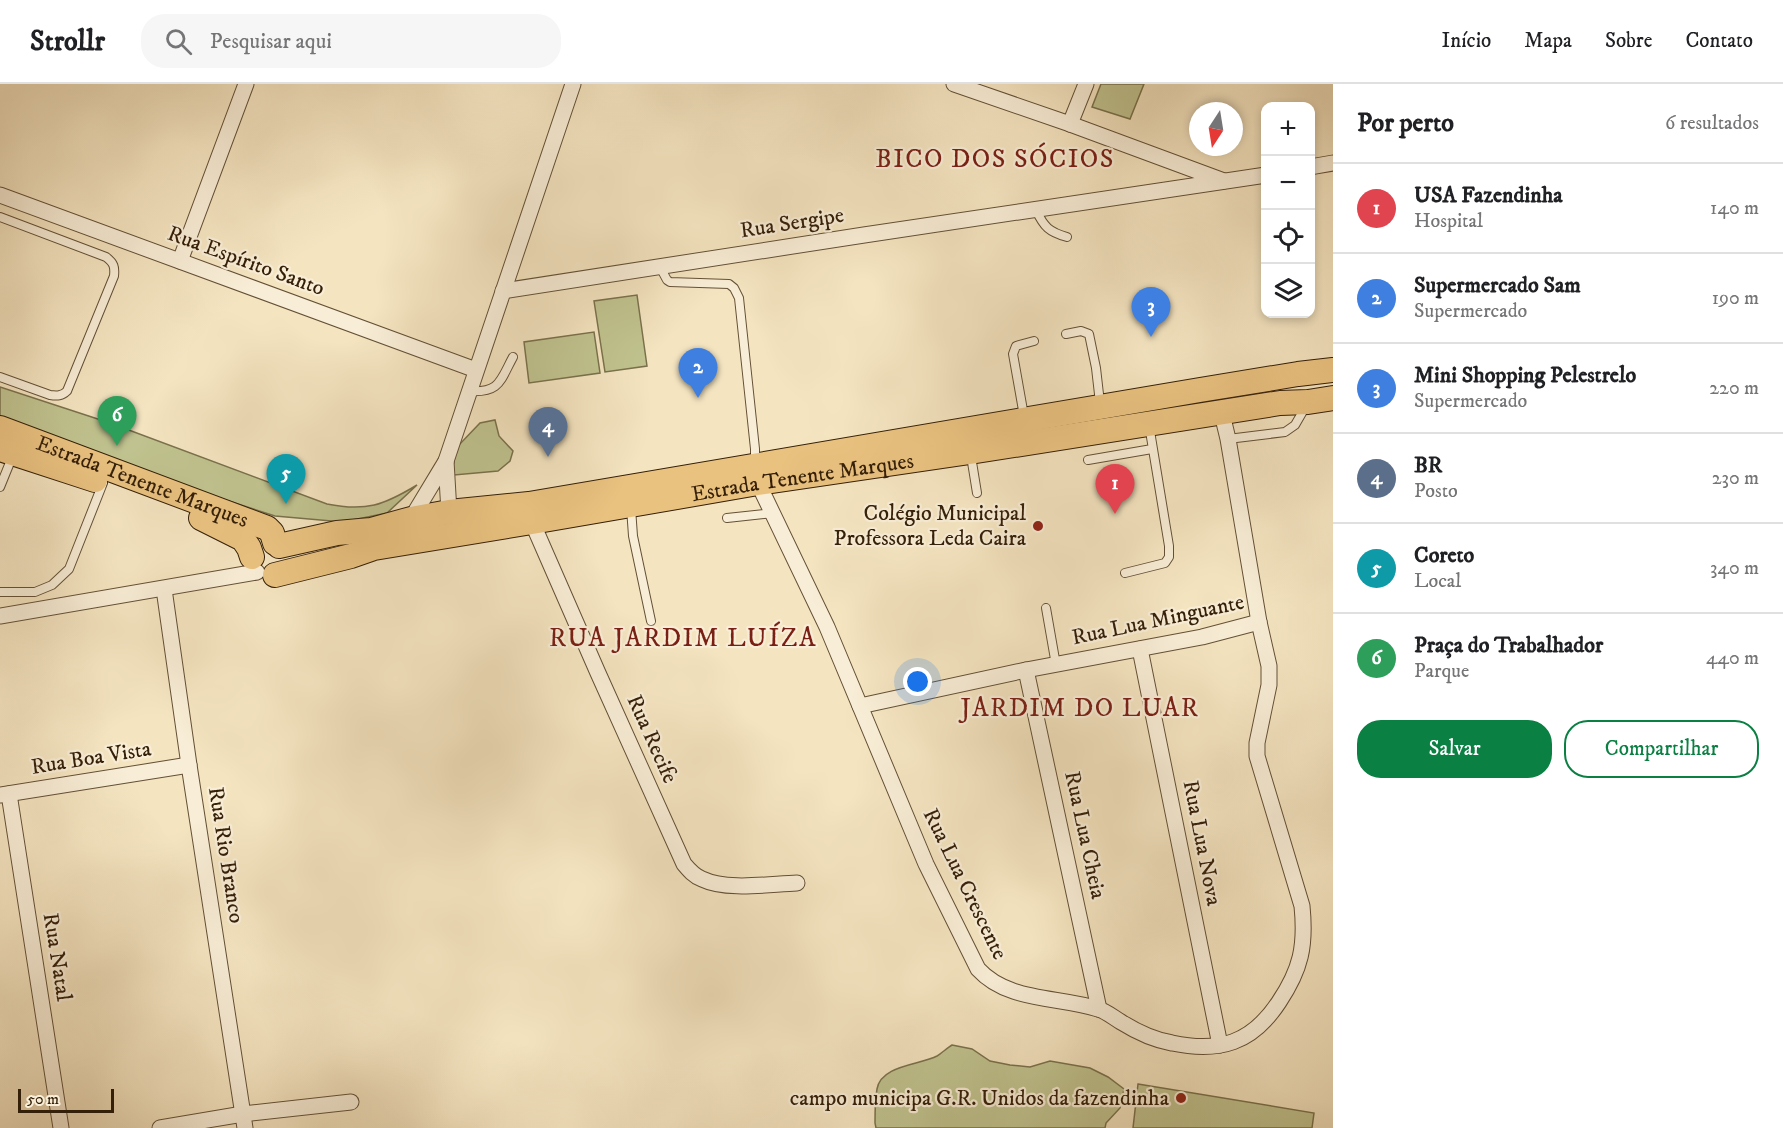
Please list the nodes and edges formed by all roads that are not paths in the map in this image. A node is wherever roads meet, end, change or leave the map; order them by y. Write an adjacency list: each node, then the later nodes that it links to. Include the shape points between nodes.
1 (246, 84): 14 (street)
2 (573, 84): 16 (street)
3 (954, 84): 5 (street)
4 (1086, 84): 5 (street)
5 (1070, 124): 9 (street)
6 (1333, 163): 7 (street)
7 (1315, 166)
8 (1261, 176): 9 (street, Rua Sergipe)
9 (1227, 182): 11 (street, Rua Sergipe)
10 (0, 195): 14 (street, Rua Espírito Santo)
11 (1036, 210): 13 (lane, via 1042,224); 15 (street, Rua Sergipe)
12 (0, 217): 22 (lane, via 106,257 115,268 67,392 50,395)
13 (1067, 237)
14 (180, 261): 20 (street, Rua Espírito Santo)
15 (660, 267): 16 (street, Rua Sergipe); 37 (lane, via 670,282 729,284 739,298)
16 (503, 291): 20 (street)
17 (1066, 334): 26 (lane, via 1089,334)
18 (1034, 341): 28 (lane, via 1016,346 1013,354)
19 (513, 357): 23 (lane, via 498,385 489,390)
20 (476, 370): 23 (street)
21 (1333, 370): 26 (main road, Estrada Tenente Marques)
22 (0, 377)
23 (469, 391): 36 (street)
24 (1333, 398): 25 (main road, Estrada Tenente Marques)
25 (1308, 402): 27 (main road, Estrada Tenente Marques); 31 (lane, via 1295,425 1285,432)
26 (1101, 407): 28 (main road, Estrada Tenente Marques)
27 (1222, 414): 29 (main road, Estrada Tenente Marques); 31 (street, Rua Lua Minguante)
28 (1024, 421): 37 (main road, Estrada Tenente Marques)
29 (1149, 424): 32 (lane); 34 (main road, Estrada Tenente Marques)
30 (0, 428): 48 (main road, Estrada Tenente Marques, via 267,528)
31 (1228, 440): 56 (street, Rua Lua Minguante)
32 (1152, 449): 35 (lane); 50 (lane, via 1169,557 1165,563)
33 (7, 451): 38 (main road, Estrada Tenente Marques); 39 (lane)
34 (970, 452): 37 (main road, Estrada Tenente Marques); 40 (lane)
35 (1088, 460)
36 (446, 461): 42 (street); 45 (street)
37 (757, 474): 41 (main road, Estrada Tenente Marques); 42 (main road, Estrada Tenente Marques); 43 (street, Rua Lua Crescente)
38 (104, 483): 49 (main road, Estrada Tenente Marques, via 191,513 243,539); 52 (lane, via 69,569 52,585 35,592)
39 (0, 487)
40 (977, 493)
41 (631, 505): 46 (main road, Estrada Tenente Marques); 55 (lane, via 633,536)
42 (449, 512): 45 (main road, Estrada Tenente Marques); 47 (main road, via 446,531 415,536)
43 (773, 513): 44 (lane); 60 (street, Rua Lua Crescente)
44 (727, 518)
45 (411, 519): 48 (main road, Estrada Tenente Marques, via 371,530)
46 (532, 522): 47 (main road, Estrada Tenente Marques); 63 (street, Rua Recife, via 684,864 700,879 714,884)
47 (405, 542): 49 (main road, Estrada Tenente Marques, via 351,556)
48 (277, 544): 49 (main road, via 257,546)
49 (259, 566): 51 (street, via 216,580)
50 (1125, 573)
51 (164, 589): 54 (street); 61 (street, Rua Rio Branco)
52 (0, 592)
53 (1046, 608): 58 (lane)
54 (0, 616)
55 (651, 621)
56 (1259, 622): 57 (street, Rua Lua Minguante); 65 (street, Rua Lua Crescente, via 1269,685 1257,756 1302,906 1303,944 1295,976 1271,1013 1251,1034)
57 (1140, 649): 58 (street, Rua Lua Minguante); 65 (street, Rua Lua Nova)
58 (1056, 664): 59 (street, Rua Lua Minguante)
59 (1026, 670): 60 (street, Rua Lua Minguante); 64 (street, Rua Lua Cheia)
60 (860, 706): 64 (street, Rua Lua Crescente, via 926,864 978,969 987,979 1008,990)
61 (189, 765): 62 (street, Rua Boa Vista); 67 (street, Rua Rio Branco)
62 (4, 794): 68 (street, Rua Natal)
63 (797, 883)
64 (1099, 1009): 65 (street, Rua Lua Crescente, via 1151,1038 1192,1046)
65 (1220, 1045)
66 (351, 1102): 67 (street)
67 (244, 1121): 69 (street)
68 (62, 1128)
69 (160, 1128)

